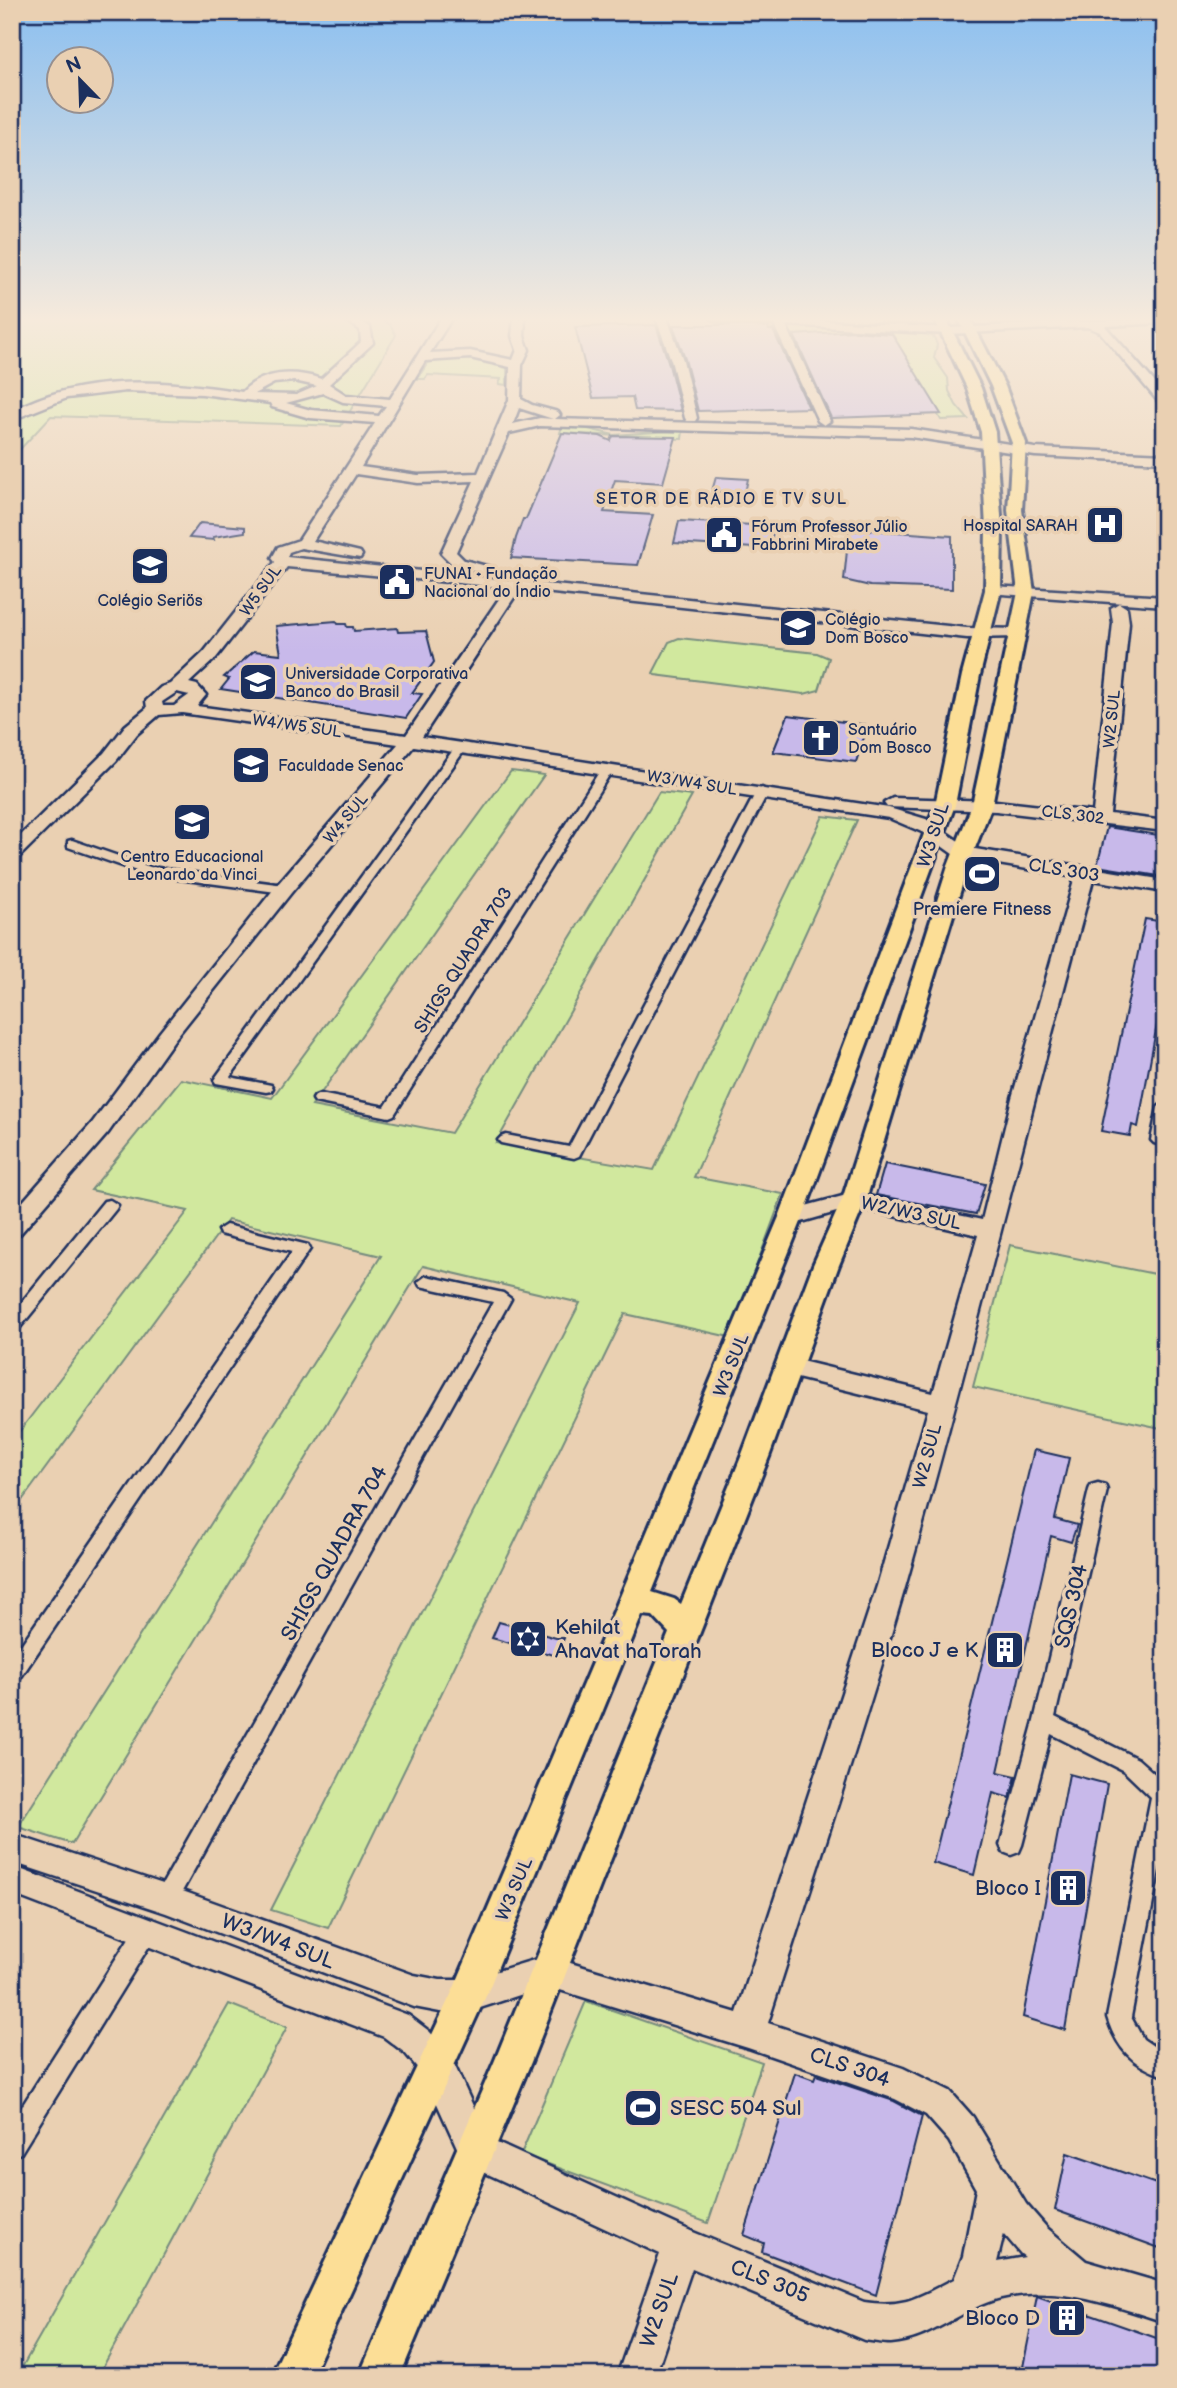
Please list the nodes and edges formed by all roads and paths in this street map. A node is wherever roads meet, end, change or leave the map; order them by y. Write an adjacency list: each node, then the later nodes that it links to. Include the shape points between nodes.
1 (377, 429): 11 (main road, W5 SUL)
2 (823, 429): 7 (main road)
3 (945, 429): 7 (main road)
4 (985, 429): 7 (main road, W3 SUL)
5 (1013, 429): 8 (main road, W3 SUL)
6 (505, 430): 12 (main road)
7 (988, 438): 8 (main road); 13 (main road, W3 SUL)
8 (1019, 444): 9 (main road); 10 (main road); 15 (main road, W3 SUL, via 1015,510)
9 (1165, 445)
10 (1165, 458)
11 (353, 469): 12 (main road, via 401,478); 14 (main road, W5 SUL)
12 (483, 476): 18 (main road, via 448,553)
13 (994, 529): 15 (main road, via 1011,531); 21 (main road, W3 SUL)
14 (304, 543): 16 (main road, W5 SUL, via 280,553); 17 (main road)
15 (1021, 546): 25 (main road, W3 SUL)
16 (283, 562): 17 (main road); 31 (main road, W5 SUL, via 210,655)
17 (368, 563): 18 (main road); 20 (main road)
18 (478, 568): 19 (main road); 20 (main road)
19 (543, 581): 20 (main road); 24 (main road)
20 (509, 583): 37 (main road, W4 SUL, via 508,596)
21 (993, 590): 25 (main road); 29 (main road, W3 SUL)
22 (768, 596): 24 (main road)
23 (1101, 597): 25 (main road); 26 (main road); 28 (main road)
24 (724, 599): 29 (main road, via 839,608)
25 (1025, 599): 28 (main road); 30 (main road, W3 SUL)
26 (1165, 602)
27 (1165, 611): 28 (main road)
28 (1120, 614): 45 (main road, W2 SUL)
29 (983, 628): 30 (main road); 35 (main road, W3 SUL)
30 (1018, 632): 36 (main road, W3 SUL)
31 (176, 687): 32 (main road, via 191,688); 33 (main road, via 153,701)
32 (198, 695): 34 (main road); 37 (main road, W4/W5 SUL)
33 (156, 709): 34 (main road); 50 (main road)
34 (184, 709): 37 (main road, W4/W5 SUL)
35 (965, 709): 36 (main road, via 982,706); 44 (main road, W3 SUL)
36 (999, 712): 43 (main road, W3 SUL)
37 (415, 736): 38 (main road, W3/W4 SUL); 40 (main road, W3/W4 SUL); 53 (main road, W4 SUL)
38 (460, 748): 39 (main road, W3/W4 SUL); 56 (street, via 220,1080)
39 (607, 769): 40 (main road, W3/W4 SUL); 57 (street, SHIGS QUADRA 703, via 389,1112)
40 (685, 776): 41 (main road, W3/W4 SUL); 42 (main road, W3/W4 SUL)
41 (762, 792): 42 (main road, W3/W4 SUL); 59 (street, via 575,1153)
42 (832, 799): 44 (main road, W3/W4 SUL); 47 (main road, W3/W4 SUL, via 902,815)
43 (982, 804): 44 (main road, W3/W4 SUL); 45 (main road, CLS 302); 49 (main road, W3 SUL)
44 (945, 805): 47 (main road, W3 SUL)
45 (1101, 817): 46 (main road, CLS 302)
46 (1165, 827)
47 (936, 832): 49 (main road, W3/W4 SUL); 54 (main road, W3 SUL)
48 (72, 844): 53 (street, via 148,871)
49 (962, 853): 51 (main road, CLS 303); 55 (main road, W3 SUL)
50 (12, 855)
51 (1085, 874): 52 (main road, CLS 303); 66 (main road, W2 SUL)
52 (1165, 886)
53 (284, 889): 64 (main road, W4 SUL, via 100,1128)
54 (883, 975): 55 (main road, via 897,988); 63 (main road, W3 SUL)
55 (919, 991): 61 (main road, W3 SUL)
56 (266, 1088)
57 (320, 1100)
58 (1165, 1107): 60 (street, via 1159,1140)
59 (506, 1140)
60 (1165, 1141)
61 (854, 1200): 63 (main road, W2/W3 SUL); 66 (main road, W2/W3 SUL); 69 (main road, W3 SUL)
62 (110, 1205): 68 (street)
63 (790, 1217): 72 (main road, W3 SUL)
64 (12, 1229)
65 (226, 1230): 74 (street, via 302,1249)
66 (990, 1230): 70 (main road, W2 SUL)
67 (426, 1282): 79 (street, SHIGS QUADRA 704, via 503,1299)
68 (12, 1326)
69 (789, 1367): 70 (main road); 73 (main road, W3 SUL)
70 (940, 1404): 85 (main road, W2 SUL, via 891,1586)
71 (1098, 1490): 75 (street, SQS 304)
72 (632, 1604): 73 (main road, via 662,1604); 84 (main road, W3 SUL)
73 (685, 1632): 82 (main road, W3 SUL)
74 (12, 1674)
75 (1044, 1721): 76 (street, via 1131,1765 1163,1794); 77 (street, SQS 304)
76 (1162, 1819): 87 (street, via 1119,2017 1124,2035 1139,2053)
77 (1011, 1845)
78 (16, 1866): 79 (main road, W3/W4 SUL); 80 (main road, W3/W4 SUL)
79 (166, 1899): 81 (main road, W3/W4 SUL)
80 (146, 1931): 83 (main road, W3/W4 SUL); 88 (street)
81 (302, 1951): 83 (main road); 84 (main road, W3/W4 SUL, via 414,1991)
82 (547, 1972): 84 (main road, W3/W4 SUL); 85 (main road, CLS 304); 89 (main road, W3 SUL)
83 (284, 1982): 86 (main road, W3/W4 SUL, via 396,2026)
84 (468, 1996): 86 (main road, W3 SUL)
85 (748, 2032): 90 (main road, CLS 304, via 903,2085 938,2103 961,2129)
86 (437, 2065): 89 (main road, W3/W4 SUL); 95 (main road, W3 SUL)
87 (1165, 2065)
88 (12, 2144)
89 (476, 2151): 91 (main road, CLS 305); 96 (main road, W3 SUL)
90 (995, 2184): 92 (main road, CLS 304, via 1013,2217); 93 (main road, via 981,2256)
91 (681, 2245): 93 (main road, CLS 305, via 864,2321 892,2324); 97 (main road, W2 SUL)
92 (1074, 2275): 93 (main road, CLS 305, via 1026,2274); 94 (main road)
93 (969, 2290)
94 (1165, 2303)
95 (290, 2376)
96 (379, 2376)
97 (636, 2376)

